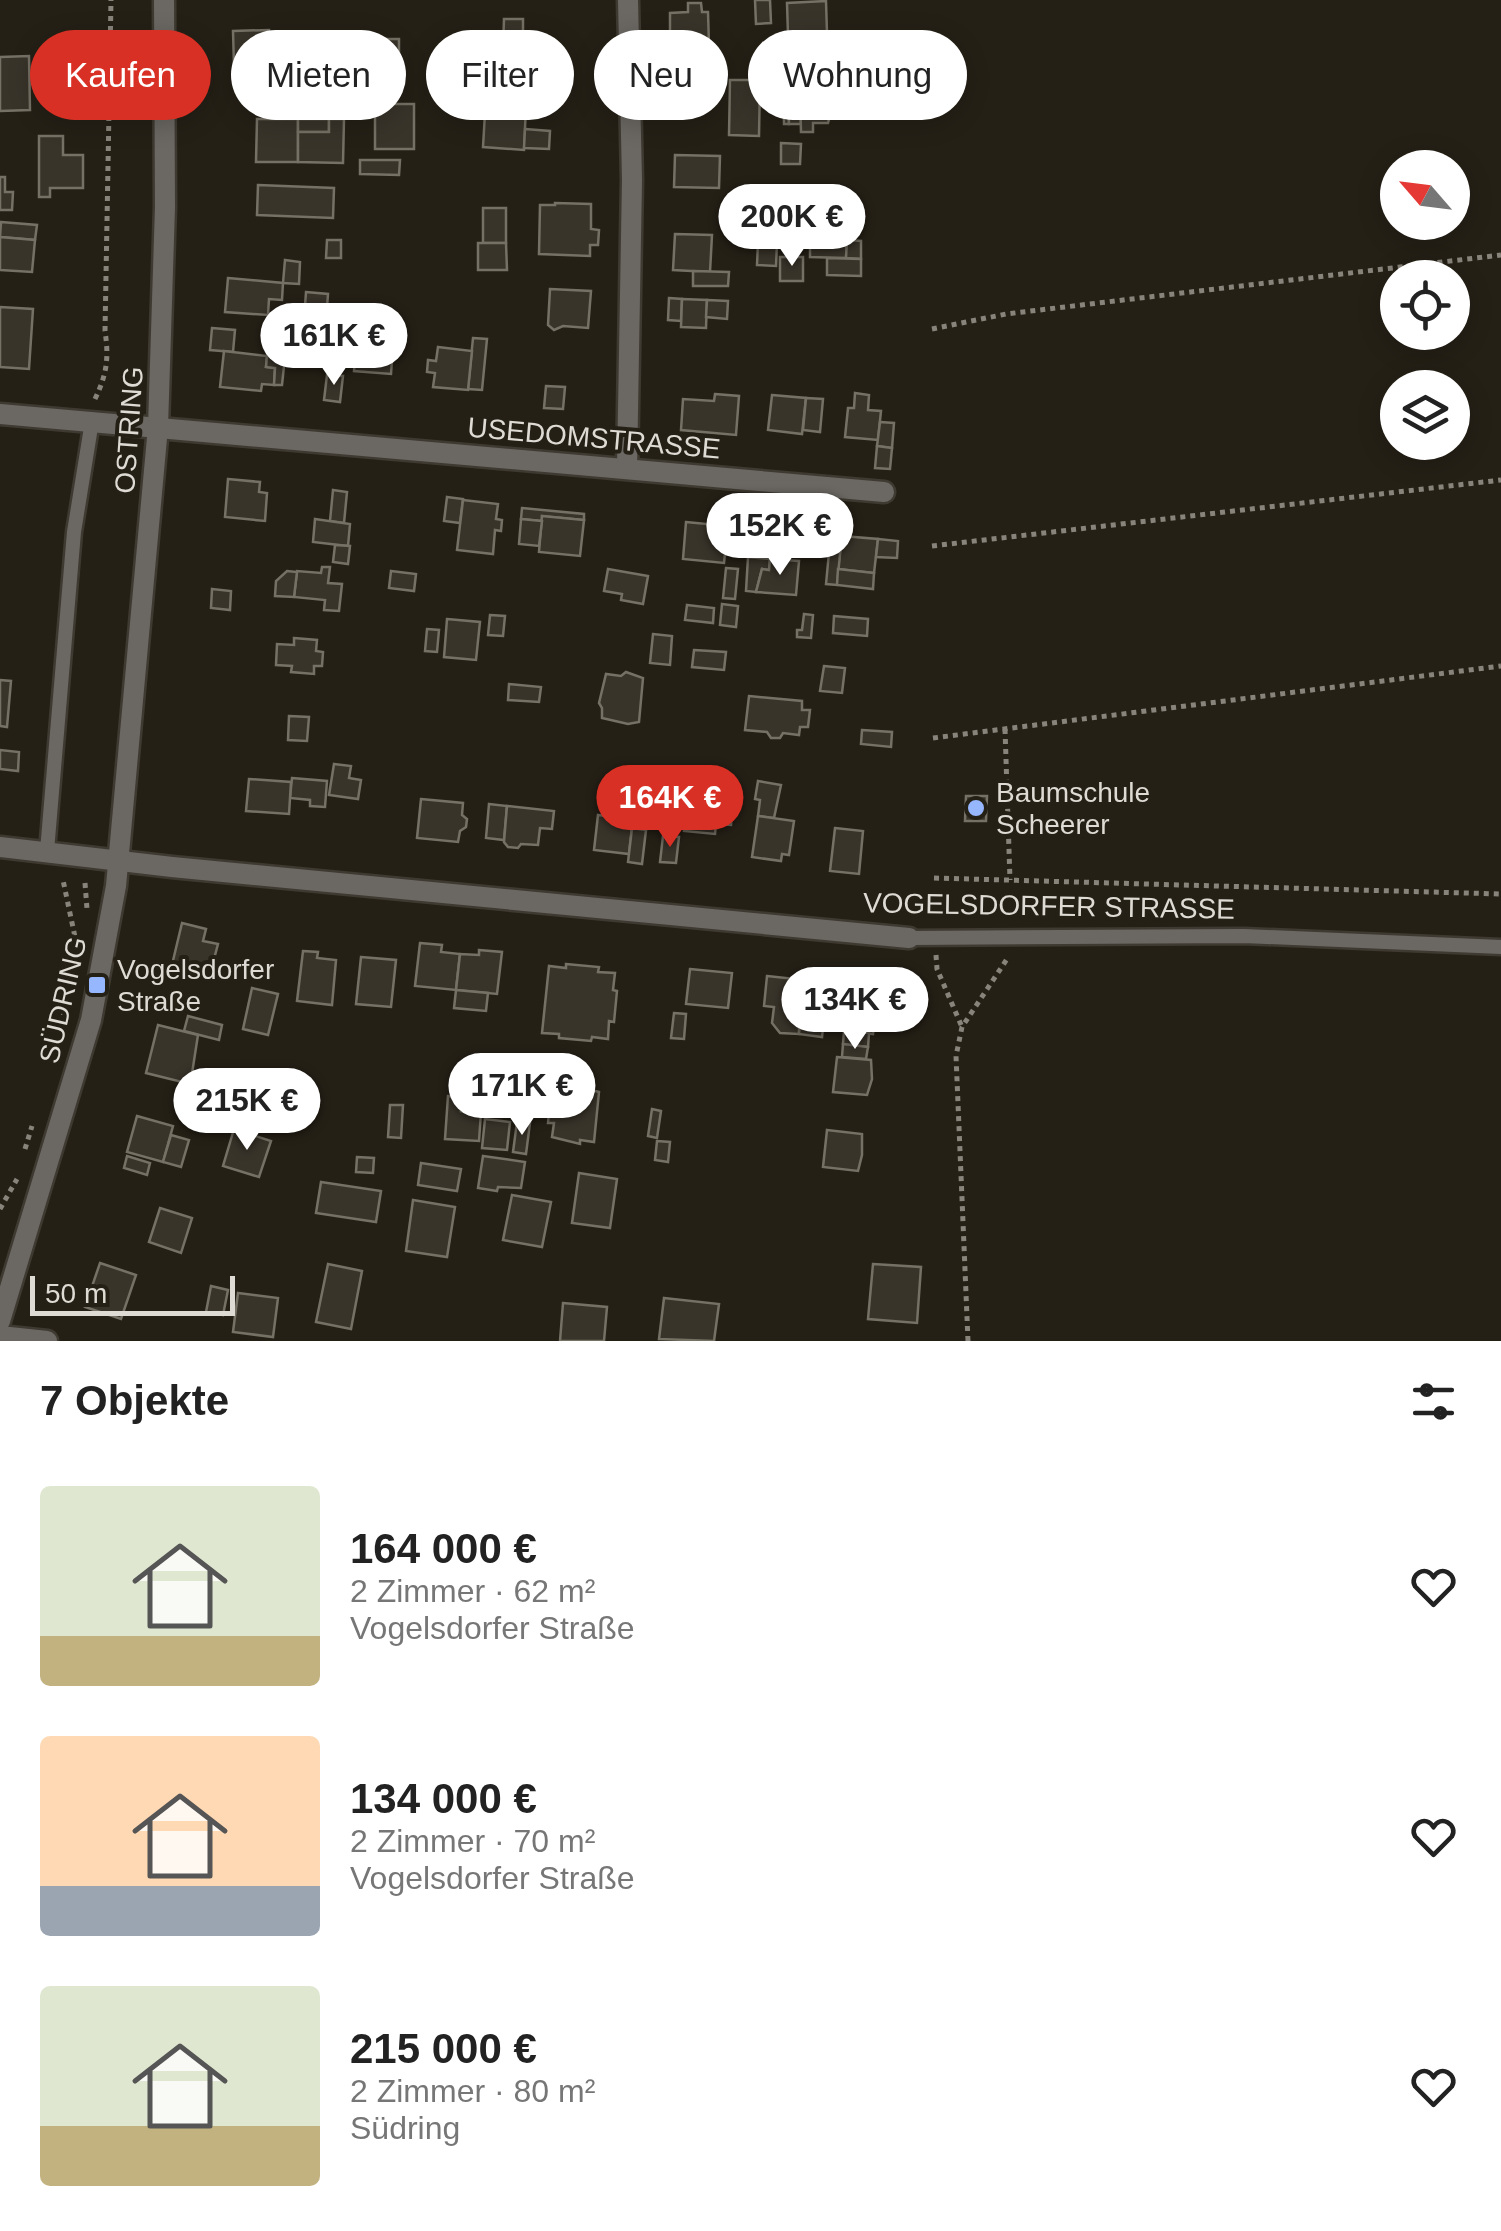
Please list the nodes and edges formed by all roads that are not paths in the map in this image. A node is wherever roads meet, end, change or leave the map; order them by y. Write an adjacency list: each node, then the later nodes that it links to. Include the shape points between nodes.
1 (164, 0): 5 (street, OSTRING)
2 (628, 0): 6 (street)
3 (0, 414): 4 (street, USEDOMSTRASSE)
4 (92, 421): 5 (street, USEDOMSTRASSE); 9 (lane, via 74,532)
5 (158, 427): 6 (street, USEDOMSTRASSE); 10 (street, OSTRING)
6 (626, 468): 7 (street, USEDOMSTRASSE)
7 (884, 492)
8 (0, 847): 9 (street, VOGELSDORFER STRASSE)
9 (47, 851): 10 (street, VOGELSDORFER STRASSE)
10 (119, 862): 11 (street, VOGELSDORFER STRASSE); 13 (street, SÜDRING, via 90,1020)
11 (910, 938): 12 (lane, VOGELSDORFER STRASSE, via 1244,936)
12 (1501, 947)
13 (0, 1321)
14 (0, 1336): 15 (street)
15 (47, 1341)

